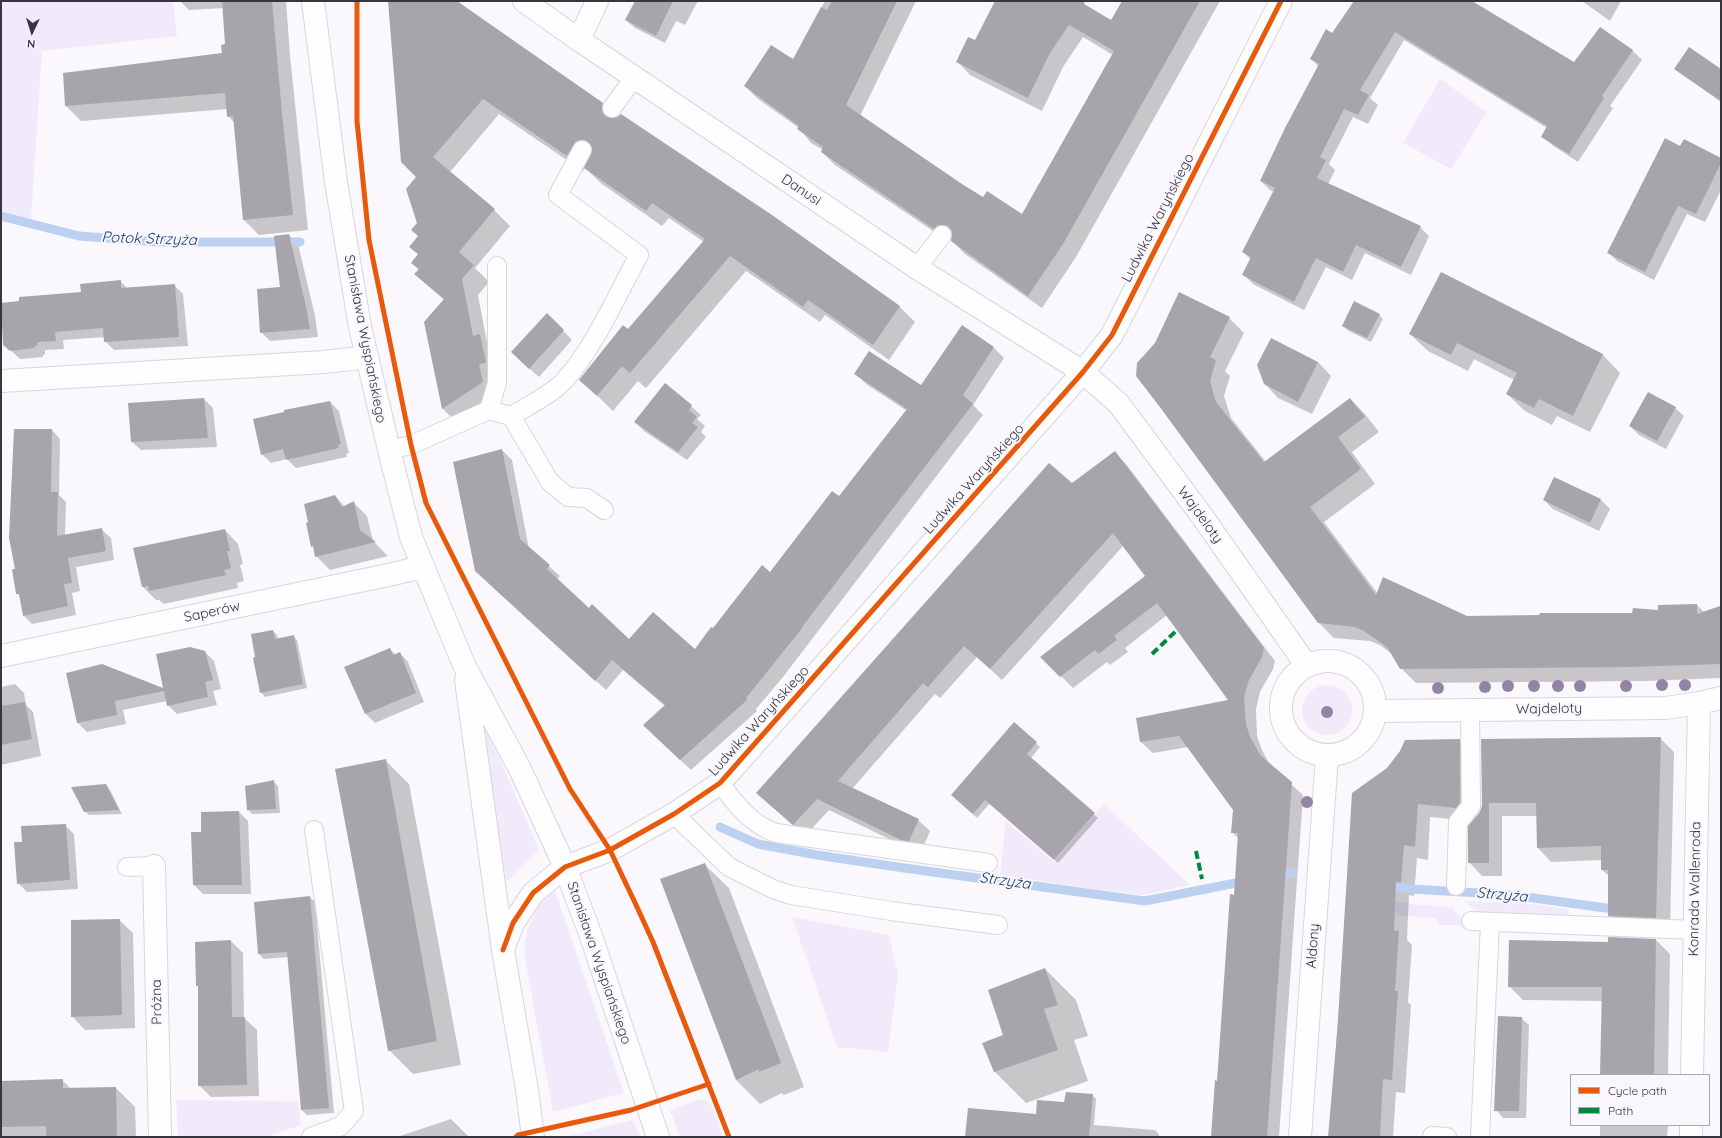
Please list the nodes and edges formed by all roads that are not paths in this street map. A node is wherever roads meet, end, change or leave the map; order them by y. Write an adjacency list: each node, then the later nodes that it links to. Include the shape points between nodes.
1 (313, 1): 12 (street, Stanisława Wyspiańskiego, via 336,182)
2 (524, 1): 5 (street, Danusi)
3 (598, 1): 5 (street)
4 (1281, 1): 13 (street, Ludwika Waryńskiego, via 1112,335)
5 (579, 40): 6 (street, Danusi)
6 (634, 78): 7 (lane); 11 (street, Danusi)
7 (612, 108)
8 (582, 150): 16 (lane, via 558,194 639,255 580,360 563,381 545,397)
9 (942, 235): 11 (lane)
10 (497, 266): 15 (lane, via 496,383)
11 (918, 268): 13 (street, Danusi)
12 (367, 357): 14 (street, via 324,362); 17 (street, Stanisława Wyspiańskiego)
13 (1083, 372): 22 (street, Wajdeloty, via 1119,404); 28 (street, Ludwika Waryńskiego)
14 (1, 381)
15 (490, 410): 16 (lane); 17 (lane, via 411,445)
16 (511, 416): 18 (lane, via 550,482 568,497 587,498)
17 (388, 450): 19 (street, Stanisława Wyspiańskiego)
18 (604, 510)
19 (422, 567): 20 (street, Saperów); 21 (street, Stanisława Wyspiańskiego)
20 (1, 656)
21 (464, 665): 34 (street, Stanisława Wyspiańskiego, via 520,769); 40 (street, Stanisława Wyspiańskiego)
22 (1308, 666): 26 (street, via 1326,661 1346,664 1362,675 1373,692); 27 (street, via 1293,676 1284,691 1281,709 1284,726 1294,742 1309,751)
23 (1721, 698): 24 (street, Wajdeloty)
24 (1699, 703): 25 (street, Wajdeloty, via 1666,708); 39 (street, Konrada Wallenroda)
25 (1470, 710): 26 (street, Wajdeloty); 35 (lane, via 1471,806 1458,822)
26 (1376, 711): 27 (street, via 1365,738 1354,748 1341,754)
27 (1326, 756): 47 (street, Aldony)
28 (720, 783): 29 (street, Ludwika Waryńskiego); 31 (lane, via 752,820 764,829 776,833)
29 (674, 814): 34 (street, Ludwika Waryńskiego, via 610,850); 38 (lane, via 729,867 773,889 791,895)
30 (314, 830): 44 (lane, via 354,1112 341,1126)
31 (988, 862)
32 (154, 866): 33 (lane); 43 (street, Próżna)
33 (127, 867)
34 (565, 868): 40 (street, Ludwika Waryńskiego, via 532,893 513,923); 46 (street, Stanisława Wyspiańskiego, via 591,936)
35 (1456, 886)
36 (1472, 922): 37 (lane)
37 (1490, 923): 39 (lane); 48 (lane)
38 (998, 925)
39 (1694, 930): 41 (street, Konrada Wallenroda)
40 (504, 950): 45 (street, Stanisława Wyspiańskiego)
41 (1692, 1074)
42 (1691, 1126): 49 (street)
43 (160, 1137)
44 (311, 1137)
45 (533, 1137)
46 (658, 1137)
47 (1300, 1137)
48 (1480, 1137)
49 (1691, 1137)

